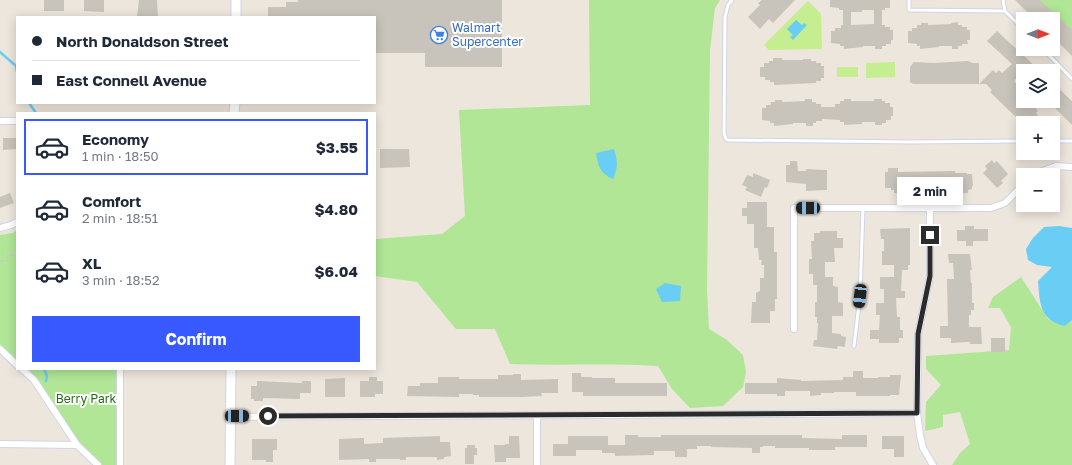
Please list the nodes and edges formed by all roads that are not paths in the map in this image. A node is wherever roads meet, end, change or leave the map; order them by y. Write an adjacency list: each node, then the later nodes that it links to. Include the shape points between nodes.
1 (236, 0): 6 (street)
2 (732, 0): 12 (lane, via 725,18 724,133 728,140)
3 (909, 0): 5 (lane, via 909,10)
4 (1003, 0): 5 (lane)
5 (1005, 11): 7 (lane)
6 (236, 16)
7 (1016, 22)
8 (1050, 56): 9 (lane)
9 (1072, 78)
10 (0, 121): 11 (street)
11 (16, 121)
12 (1016, 141)
13 (1060, 141): 14 (lane)
14 (1072, 141)
15 (1072, 166): 16 (street)
16 (1051, 168)
17 (1016, 192): 19 (street, via 1004,203 991,208)
18 (863, 208): 19 (street); 22 (street, via 794,208); 23 (lane, via 860,296)
19 (930, 208): 29 (street, via 930,276 918,334)
20 (16, 222): 21 (street)
21 (0, 228)
22 (794, 329)
23 (854, 346)
24 (0, 349): 25 (street)
25 (16, 363)
26 (23, 370): 33 (street, via 34,380)
27 (120, 370): 35 (street)
28 (231, 370): 31 (street)
29 (917, 413): 30 (street); 38 (street, via 923,448)
30 (537, 416): 31 (street); 37 (street)
31 (231, 417): 36 (street)
32 (0, 444): 33 (street)
33 (77, 445): 34 (street)
34 (98, 465)
35 (120, 465)
36 (230, 465)
37 (537, 465)
38 (933, 465)

